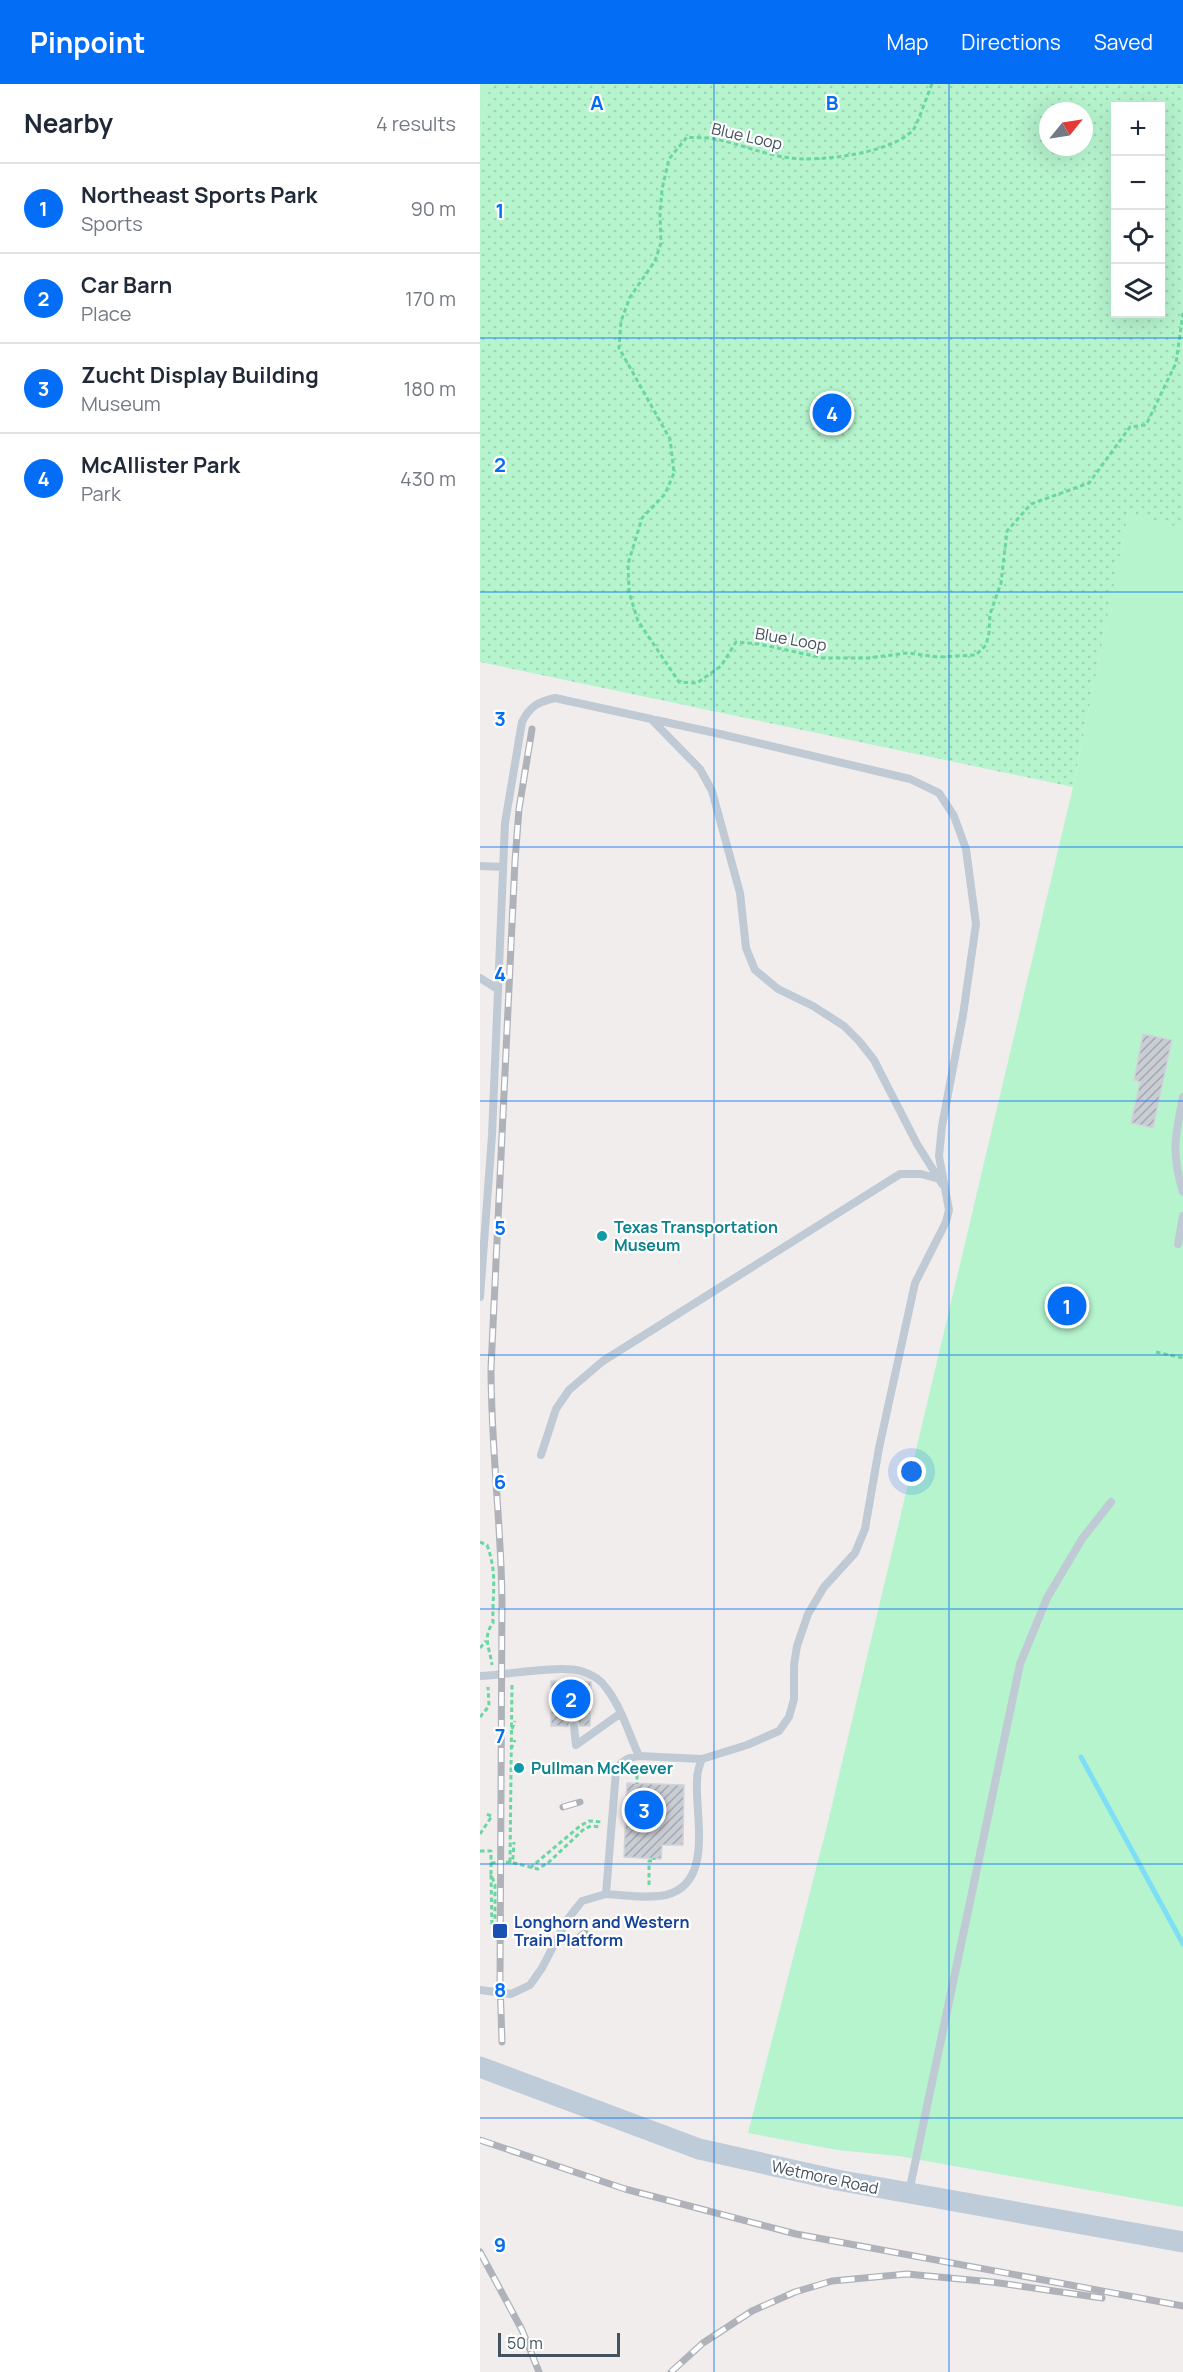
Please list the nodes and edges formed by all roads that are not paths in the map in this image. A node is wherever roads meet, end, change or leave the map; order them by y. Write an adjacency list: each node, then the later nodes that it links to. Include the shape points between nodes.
1 (651, 719): 3 (lane, via 555,698 539,701 528,711 522,722 505,823); 7 (lane, via 700,769 712,791 740,893 746,948 755,970 778,990 844,1026 859,1041 874,1060); 8 (lane, via 910,779 939,793 954,816 966,849 976,924 942,1126 939,1156)
2 (480, 866): 3 (lane)
3 (503, 867): 5 (lane)
4 (480, 978): 5 (lane)
5 (496, 988): 12 (lane, via 492,1135)
6 (1183, 1097): 9 (lane, via 1174,1144)
7 (939, 1179): 8 (lane); 13 (lane, via 900,1174 603,1361 569,1390 556,1409)
8 (945, 1188): 21 (lane, via 949,1210 915,1283 865,1529 855,1553 824,1587 808,1614 797,1646 789,1718 768,1738)
9 (1183, 1192)
10 (1183, 1216): 11 (lane)
11 (1178, 1244)
12 (480, 1297)
13 (541, 1455)
14 (1111, 1502): 25 (lane, via 1082,1539 1047,1599 1020,1664)
15 (574, 1670): 16 (lane); 17 (lane); 18 (lane, via 596,1677)
16 (487, 1676)
17 (574, 1681)
18 (621, 1713): 19 (lane, via 576,1745); 20 (lane)
19 (574, 1726)
20 (639, 1756): 21 (lane); 22 (lane, via 625,1760 616,1771)
21 (702, 1759): 22 (lane, via 697,1780 699,1853 694,1872 686,1883 666,1895)
22 (606, 1894): 23 (lane, via 582,1901 530,1985 511,1994)
23 (480, 1990)
24 (480, 2067): 25 (main road, Wetmore Road, via 699,2149)
25 (909, 2194): 26 (main road, Wetmore Road)
26 (1183, 2242)

